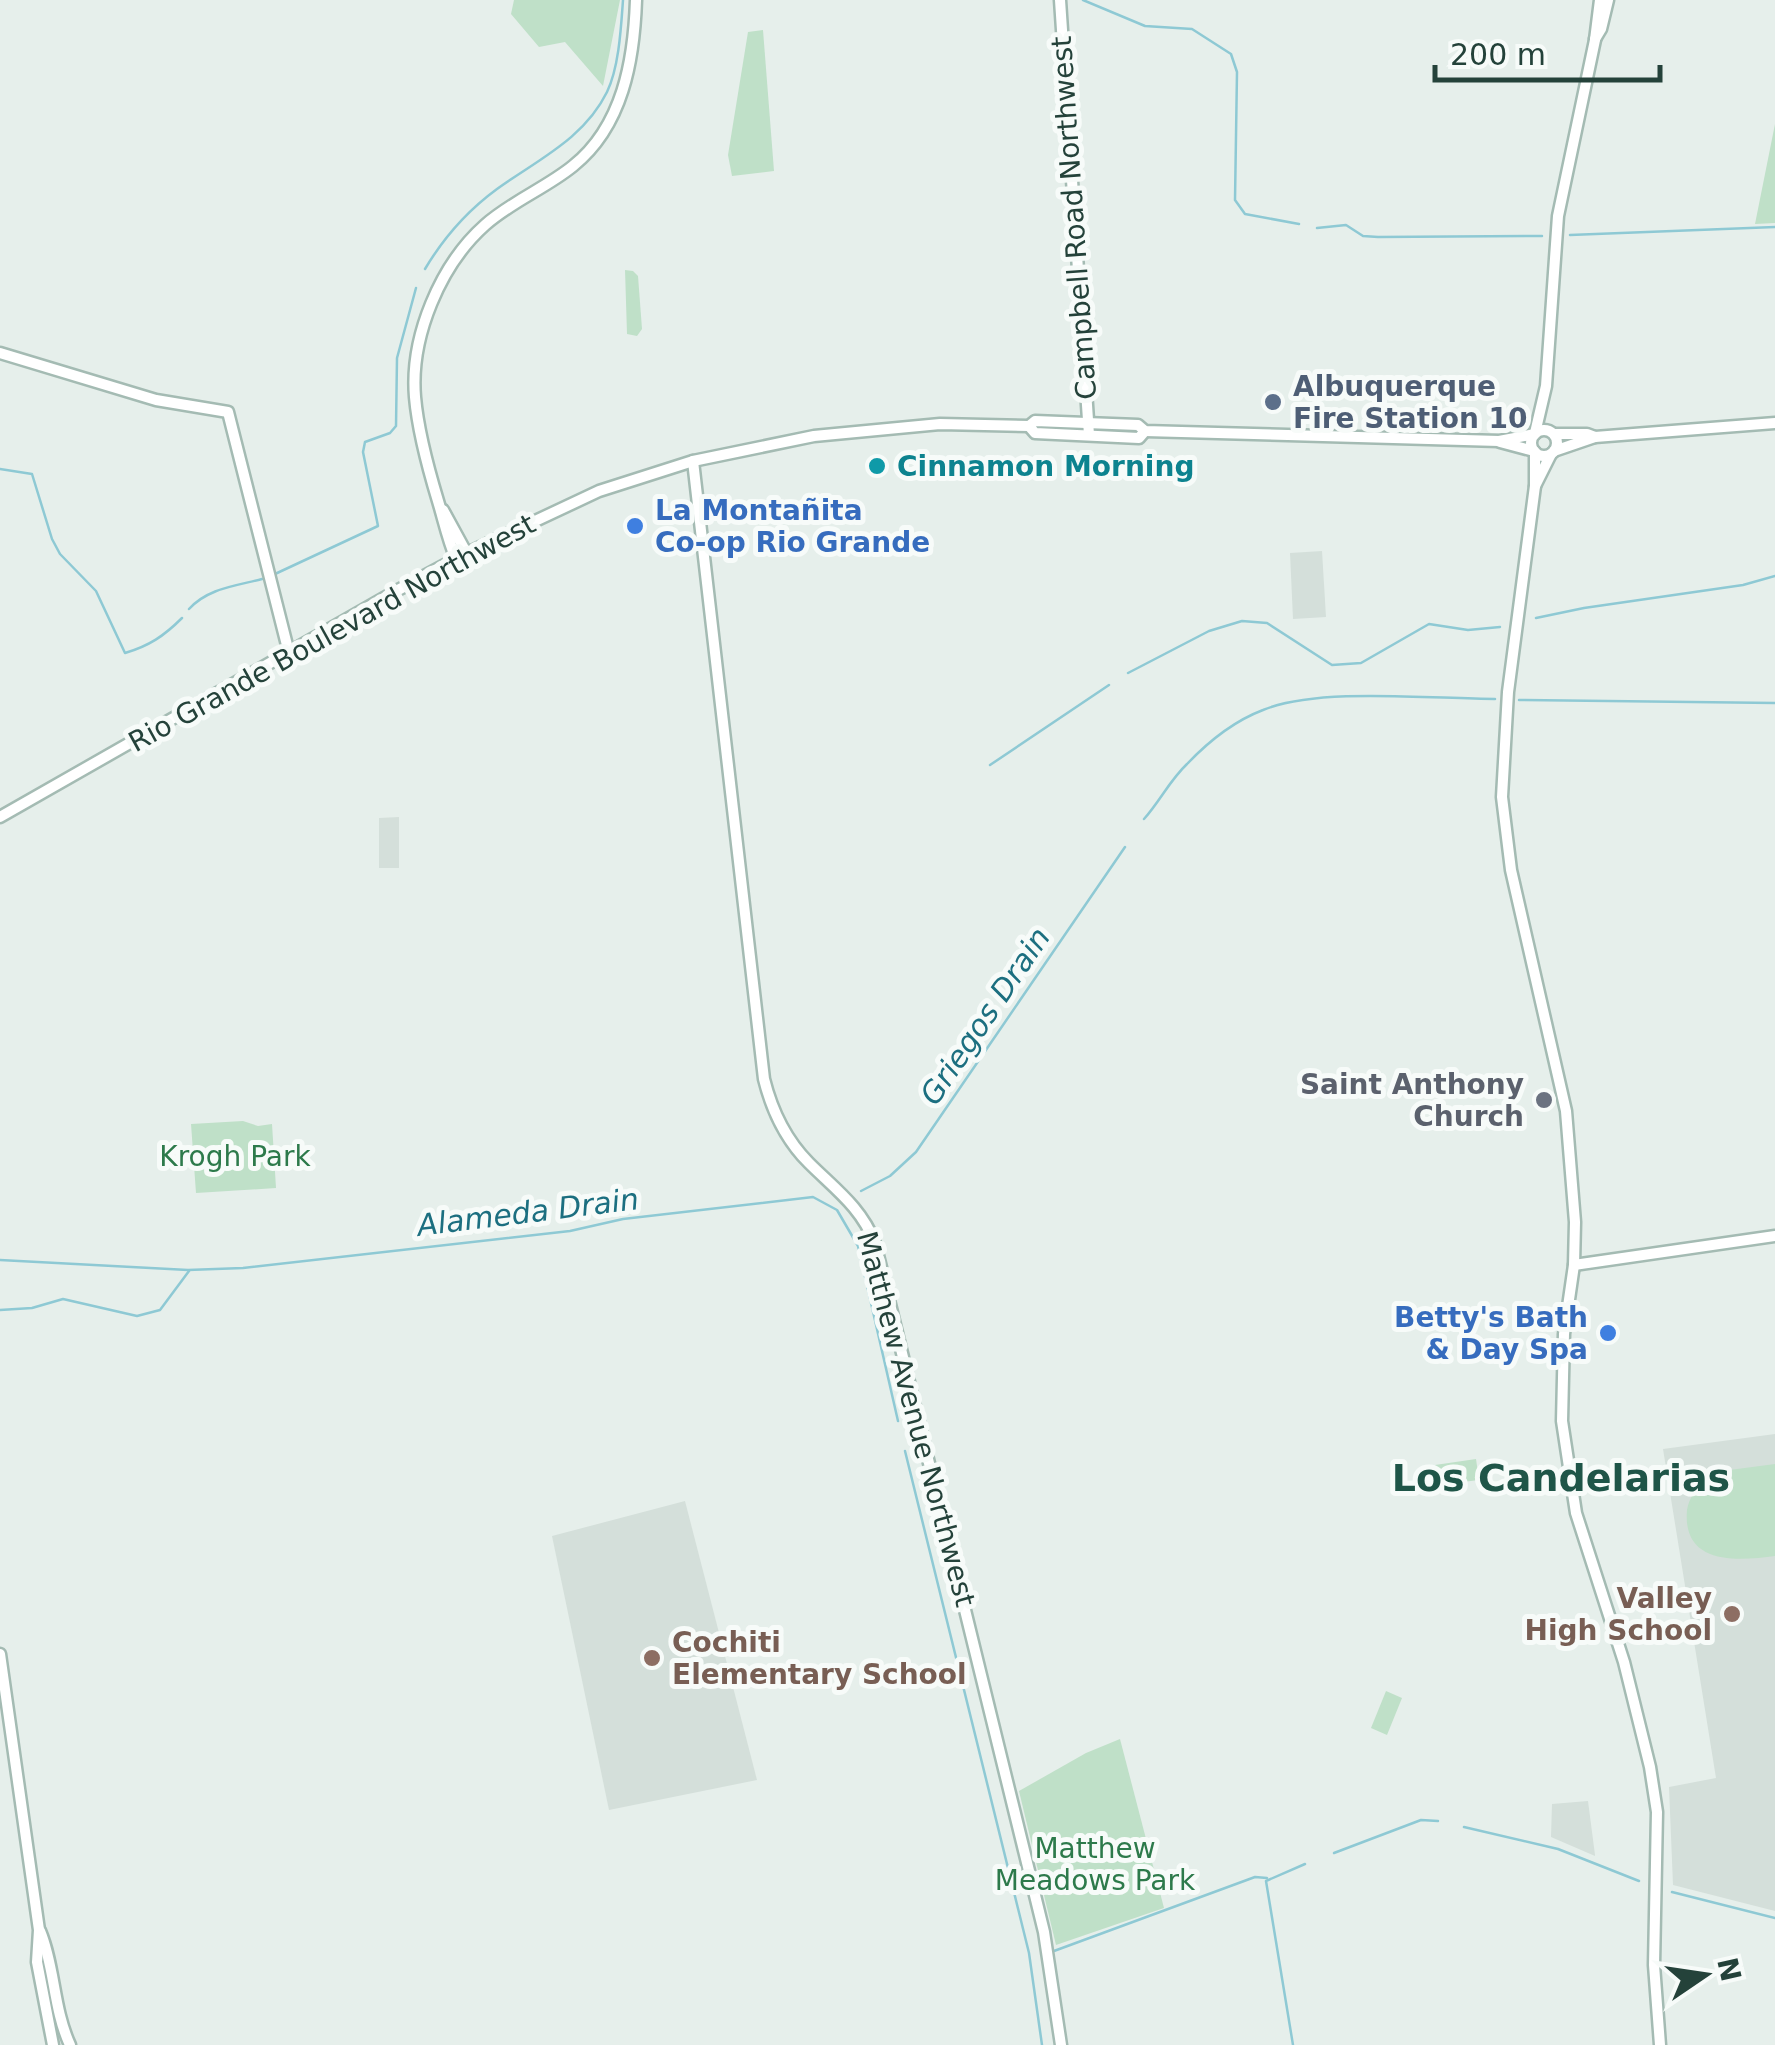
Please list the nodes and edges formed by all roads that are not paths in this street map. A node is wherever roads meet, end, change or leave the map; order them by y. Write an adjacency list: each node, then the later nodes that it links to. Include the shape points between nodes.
1 (636, 0): 18 (main road, via 618,106 594,145 572,168 481,228 435,296 420,345 415,400 440,506)
2 (1060, 0): 9 (main road, Campbell Road Northwest)
3 (1600, 0): 5 (main road)
4 (1608, 0): 5 (main road)
5 (1595, 40): 7 (main road, via 1557,224)
6 (0, 353): 19 (main road, via 156,400 228,412)
7 (1545, 389): 10 (main road); 11 (main road)
8 (1775, 423): 12 (main road)
9 (1088, 430): 13 (main road, Rio Grande Boulevard Northwest, via 1139,438 1145,431); 16 (main road, Rio Grande Boulevard Northwest, via 1034,433 1029,426 940,424 864,429)
10 (1553, 433): 11 (main road); 12 (main road); 15 (main road)
11 (1535, 434): 13 (main road); 14 (main road)
12 (1595, 438): 15 (main road)
13 (1499, 441): 14 (main road)
14 (1534, 452): 15 (main road); 17 (main road)
15 (1552, 453): 17 (main road)
16 (693, 461): 18 (main road, Rio Grande Boulevard Northwest, via 599,491); 27 (main road, Matthew Avenue Northwest, via 764,1079 789,1140 854,1205 875,1243 1044,1932)
17 (1534, 486): 22 (main road, via 1502,796 1511,870 1566,1111)
18 (461, 557): 19 (main road, Rio Grande Boulevard Northwest)
19 (289, 653): 20 (main road, Rio Grande Boulevard Northwest)
20 (0, 817)
21 (1775, 1236): 22 (main road)
22 (1574, 1265): 28 (main road, via 1562,1421 1576,1512 1650,1767 1658,1839)
23 (0, 1654): 24 (main road)
24 (40, 1930): 25 (main road, via 36,1962); 26 (main road)
25 (52, 2045)
26 (70, 2045)
27 (1062, 2045)
28 (1660, 2045)

